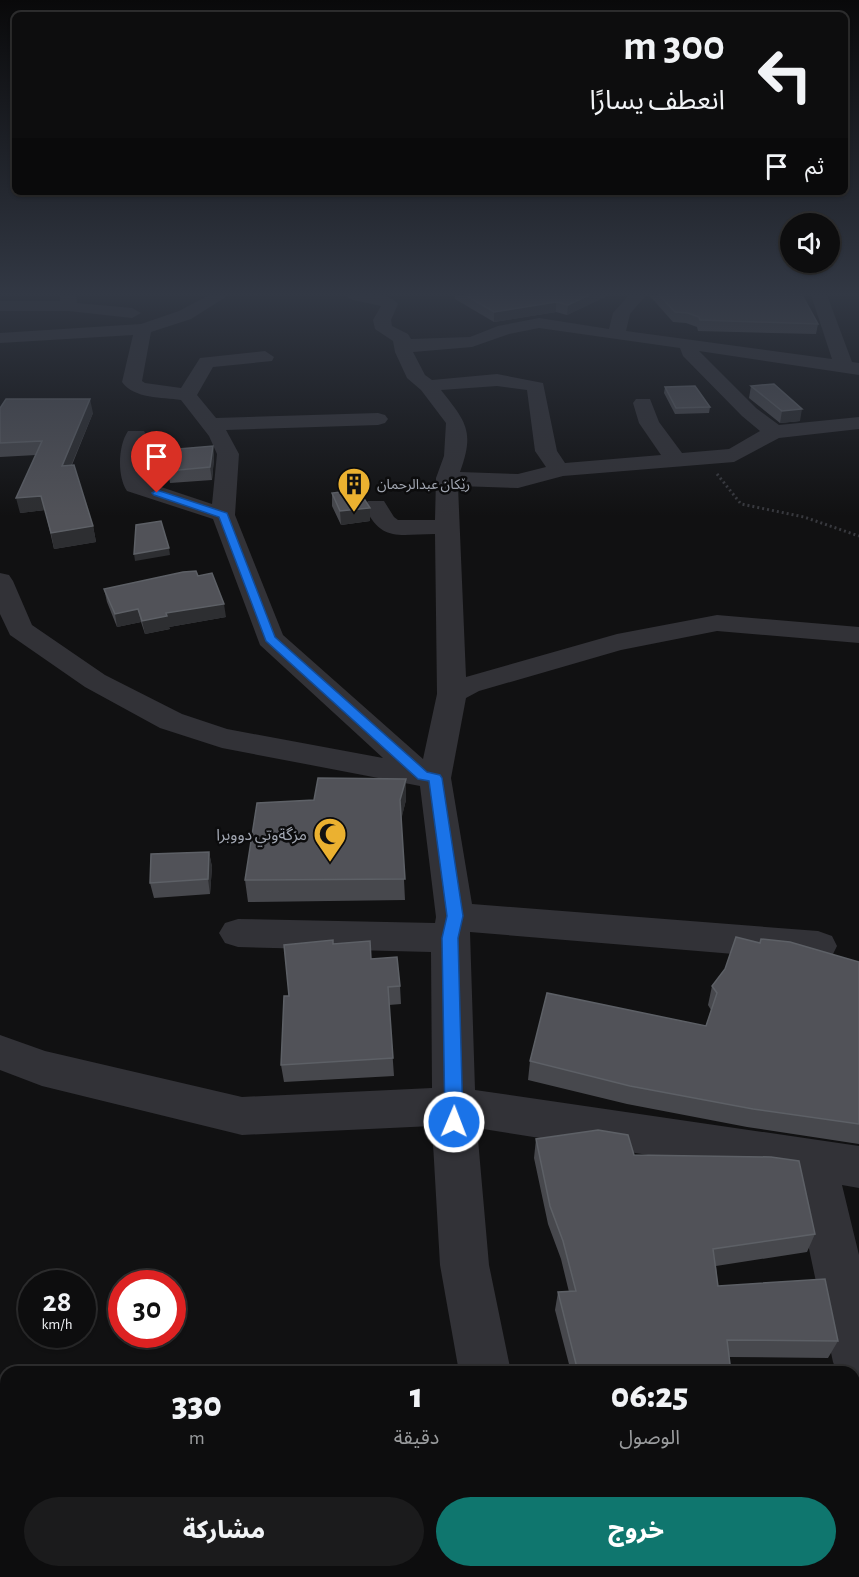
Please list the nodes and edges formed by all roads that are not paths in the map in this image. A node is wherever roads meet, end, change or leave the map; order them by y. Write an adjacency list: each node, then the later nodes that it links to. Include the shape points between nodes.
1 (135, 369): 6 (street, via 132,382 139,388)
2 (203, 369): 6 (street)
3 (413, 369): 5 (street, via 417,378)
4 (706, 369): 11 (street)
5 (428, 386): 14 (street, via 517,381 536,387 546,451); 15 (street, via 456,423 455,456)
6 (187, 395): 9 (street)
7 (643, 403): 13 (street, via 650,423)
8 (378, 419): 9 (street)
9 (208, 424): 17 (street, via 219,435 228,454)
10 (857, 424): 11 (street)
11 (774, 432): 13 (street, via 734,454)
12 (136, 436): 17 (street, via 131,458 135,486)
13 (676, 460): 14 (street)
14 (559, 470): 15 (street, via 539,479 487,482)
15 (447, 478): 18 (street)
16 (376, 506): 18 (street, via 384,522 394,527)
17 (224, 515): 22 (street, via 270,639)
18 (448, 527): 21 (street)
19 (0, 581): 22 (street, via 20,629 95,681 171,721 222,738)
20 (859, 635): 21 (street, via 717,623 617,642 469,685)
21 (452, 694): 22 (street)
22 (429, 777): 23 (street)
23 (452, 927): 24 (street); 25 (street); 27 (street)
24 (238, 933)
25 (818, 946)
26 (0, 1052): 27 (street, via 42,1068 242,1116)
27 (455, 1106): 28 (street); 31 (street, via 458,1200 475,1334)
28 (813, 1159): 29 (street); 30 (street)
29 (859, 1167)
30 (859, 1362)
31 (483, 1366)

